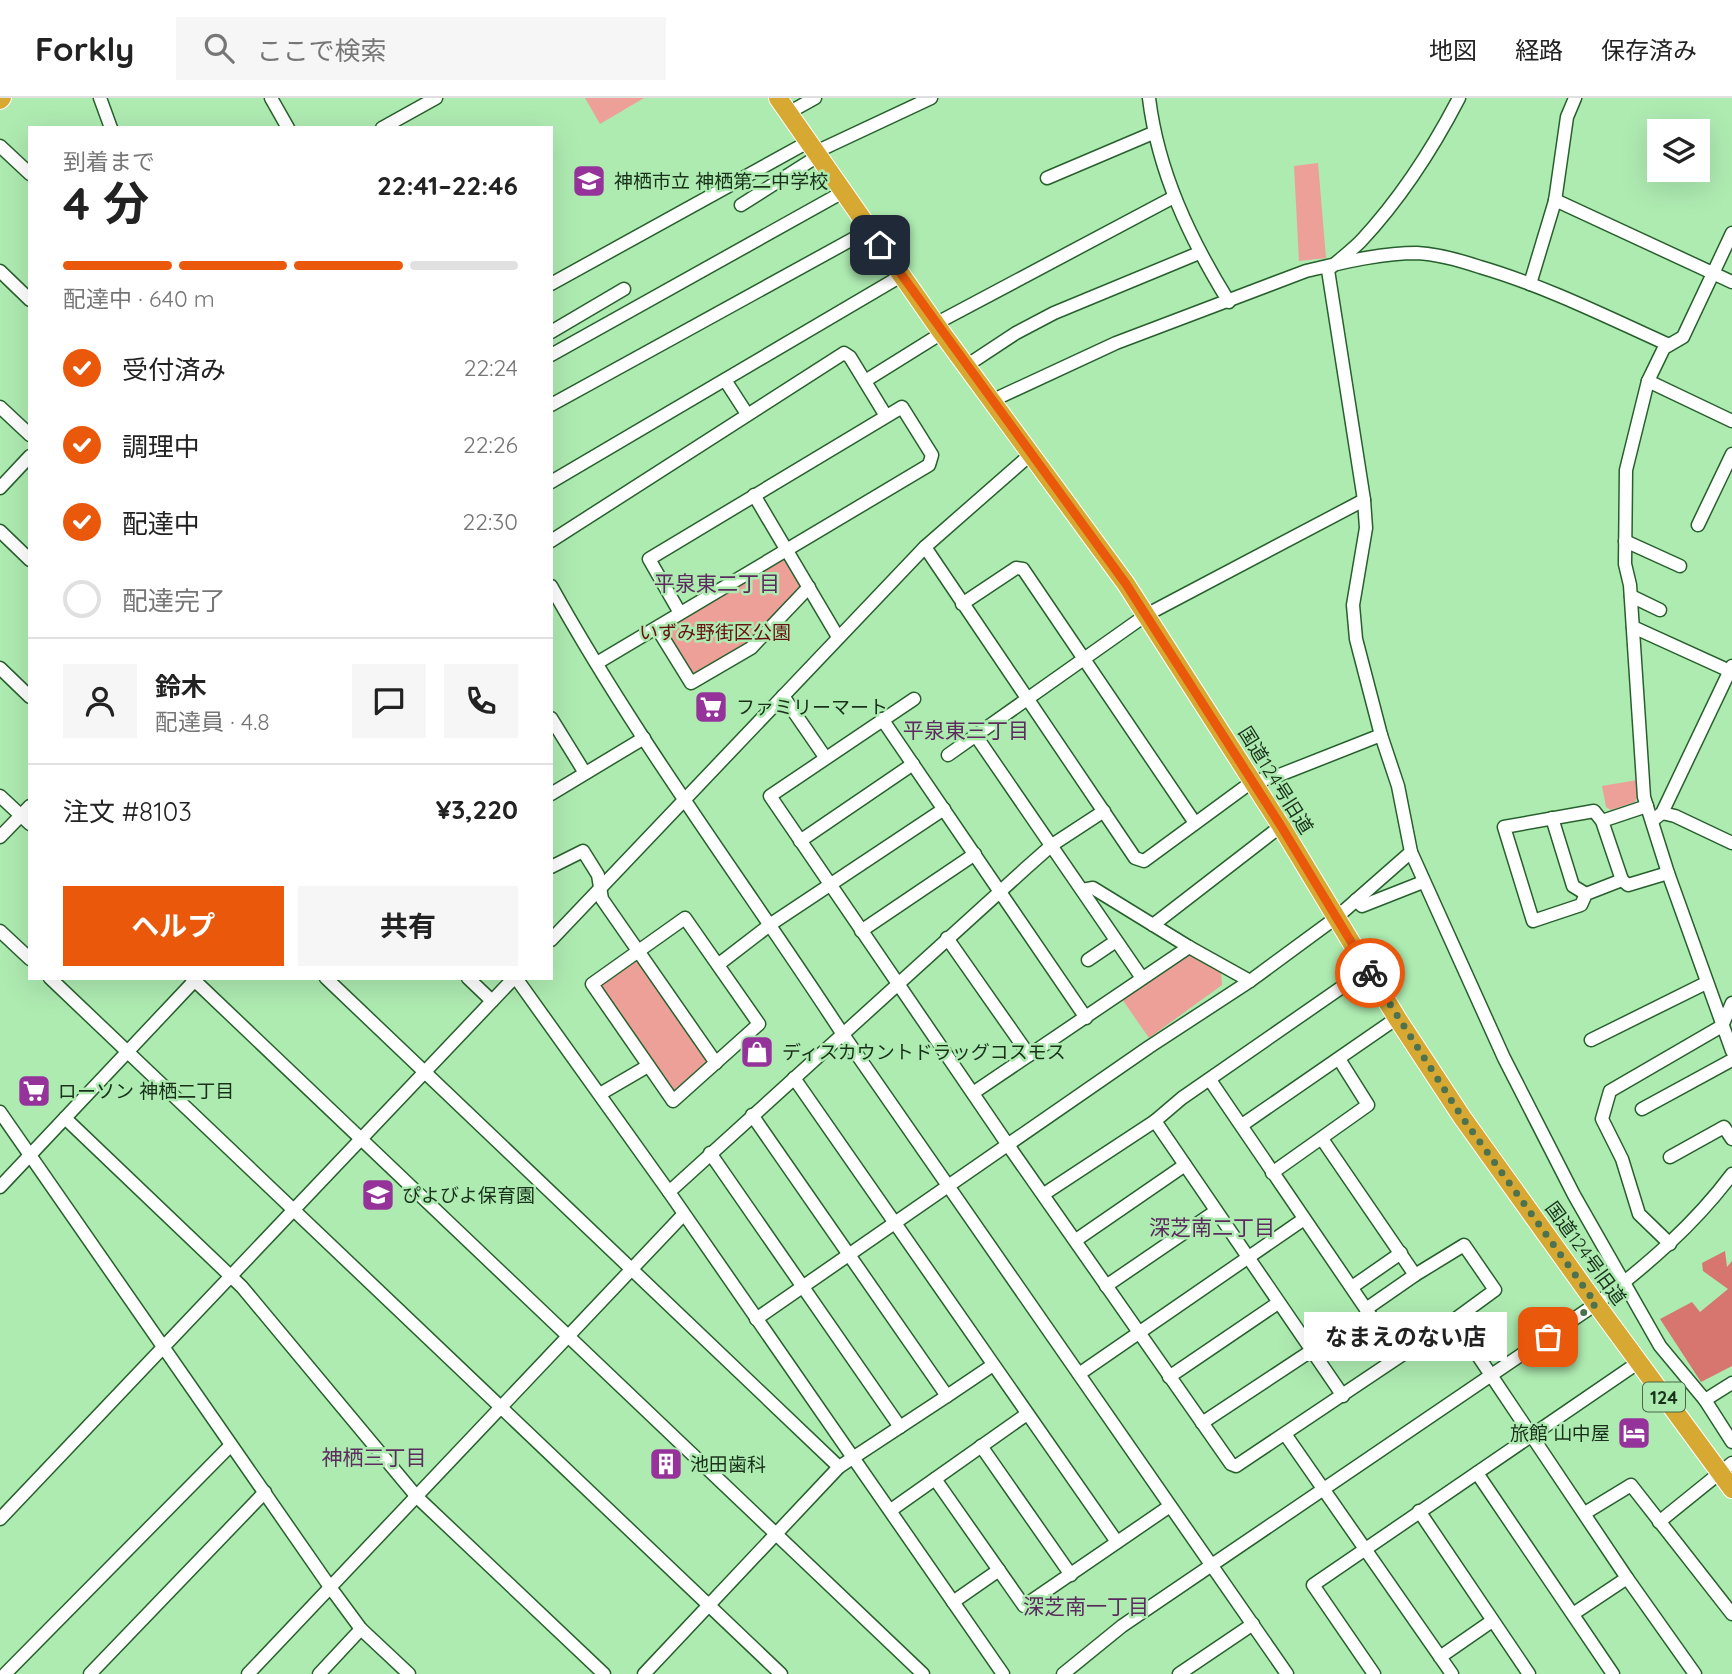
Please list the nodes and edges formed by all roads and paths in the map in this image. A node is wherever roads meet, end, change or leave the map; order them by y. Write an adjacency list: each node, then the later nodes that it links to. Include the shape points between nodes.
1 (100, 98): 11 (street)
2 (271, 98): 12 (street)
3 (436, 98): 13 (street)
4 (778, 98): 10 (highway, 国道124号旧道 / 124)
5 (815, 98): 10 (street)
6 (930, 98): 16 (street, via 820,150)
7 (1149, 98): 14 (street)
8 (1459, 98): 26 (street, via 1399,196)
9 (1575, 98): 21 (street, via 1567,117)
10 (788, 113): 16 (highway, 国道124号旧道 / 124)
11 (110, 126)
12 (287, 126)
13 (386, 126)
14 (1153, 133): 18 (street); 20 (street)
15 (0, 146): 17 (street)
16 (813, 149): 19 (highway, 国道124号旧道 / 124); 22 (street); 31 (street)
17 (28, 172)
18 (1047, 178)
19 (843, 192): 23 (highway, 国道124号旧道 / 124); 39 (street)
20 (1174, 197): 25 (street); 36 (street)
21 (1555, 200): 28 (street); 32 (street)
22 (741, 205)
23 (869, 230): 29 (highway, 国道124号旧道 / 124); 45 (street)
24 (1732, 233): 28 (street)
25 (1199, 253): 35 (street); 40 (street, via 1055,313)
26 (1334, 264): 32 (street, via 1420,253); 35 (street); 57 (street, via 1328,270)
27 (0, 271): 34 (street)
28 (1713, 273): 30 (street); 38 (street, via 1683,337)
29 (901, 276): 36 (highway, 国道124号旧道 / 124); 41 (street)
30 (1732, 282)
31 (553, 283)
32 (1530, 284): 38 (street)
33 (624, 289): 37 (street)
34 (28, 298)
35 (1229, 302): 44 (street, via 1116,343)
36 (939, 329): 40 (highway, 国道124号旧道 / 124); 42 (street)
37 (553, 331)
38 (1669, 345): 43 (street)
39 (553, 354)
40 (966, 366): 44 (highway, 国道124号旧道 / 124)
41 (725, 380): 47 (street); 54 (street)
42 (865, 381): 47 (street, via 844,353); 48 (street)
43 (1648, 382): 49 (street); 61 (street, via 1626,470)
44 (991, 401): 51 (highway, 国道124号旧道 / 124)
45 (553, 404)
46 (0, 407): 50 (street)
47 (747, 414): 60 (street)
48 (886, 416): 56 (street); 63 (street, via 902,407 932,455 929,465)
49 (1732, 421)
50 (28, 433)
51 (1031, 454): 62 (street); 72 (highway, 国道124号旧道 / 124)
52 (1732, 454): 58 (street)
53 (28, 458): 55 (street)
54 (553, 481)
55 (0, 488)
56 (754, 495): 63 (street); 71 (street, via 649,559)
57 (1364, 500): 72 (street); 86 (street, via 1366,528 1353,606 1356,639)
58 (1698, 525)
59 (0, 531): 64 (street)
60 (553, 540)
61 (1625, 541): 65 (street); 67 (street)
62 (925, 547): 69 (street); 75 (street)
63 (788, 550): 66 (street); 71 (street)
64 (28, 558)
65 (1680, 566)
66 (809, 587): 74 (street, via 751,648 691,683); 75 (street)
67 (1631, 597): 70 (street); 73 (street)
68 (555, 602): 77 (street)
69 (962, 604): 76 (street, via 1016,568 1023,569); 82 (street)
70 (1660, 610)
71 (680, 613): 74 (street)
72 (1146, 615): 76 (street); 93 (highway, 国道124号旧道 / 124)
73 (1633, 627): 79 (street); 97 (street)
74 (657, 628): 77 (street)
75 (838, 637): 81 (street)
76 (1084, 658): 82 (street); 104 (street)
77 (597, 663): 88 (street)
78 (0, 668): 80 (street)
79 (1731, 670): 101 (street)
80 (28, 695)
81 (783, 696): 90 (street); 96 (street)
82 (1028, 698): 87 (street); 99 (street)
83 (914, 699): 84 (street)
84 (882, 719): 90 (street); 91 (street)
85 (553, 721): 92 (street)
86 (1381, 735): 93 (street, via 1272,778); 110 (street, via 1398,786)
87 (976, 736): 89 (street); 109 (street)
88 (644, 738): 92 (street); 96 (street)
89 (948, 755)
90 (825, 757): 107 (street, via 770,796)
91 (913, 764): 98 (street); 107 (street)
92 (585, 774): 94 (street)
93 (1253, 780): 104 (street); 105 (highway, 国道124号旧道 / 124)
94 (553, 793)
95 (0, 796): 100 (street)
96 (685, 799): 117 (street); 123 (street)
97 (1647, 806): 101 (street); 103 (street)
98 (944, 809): 111 (street); 116 (street)
99 (1104, 811): 104 (street, via 1135,858 1144,861); 109 (street)
100 (27, 815): 106 (street)
101 (1663, 817): 108 (street); 113 (street)
102 (1552, 818): 103 (street, via 1594,811); 120 (street, via 1573,887); 120 (street, via 1504,827 1533,921 1580,905)
103 (1602, 821): 114 (street)
104 (1195, 822)
105 (1281, 826): 122 (highway, 国道124号旧道 / 124); 124 (street)
106 (0, 837)
107 (800, 841): 116 (street)
108 (1732, 843)
109 (1052, 845): 118 (street); 119 (street)
110 (1411, 852): 115 (street); 121 (street)
111 (975, 854): 119 (street); 126 (street)
112 (553, 866): 117 (street, via 583,851 598,875)
113 (1668, 873): 114 (street, via 1628,885); 145 (street)
114 (1622, 880): 120 (street)
115 (1423, 882): 121 (street, via 1362,906); 199 (street, via 1504,1058)
116 (830, 885): 123 (street); 126 (street)
117 (600, 889): 127 (street); 131 (street, via 602,899)
118 (1082, 890): 124 (street, via 1093,888); 129 (street)
119 (999, 892): 128 (street); 149 (street)
120 (1586, 894)
121 (1356, 900): 122 (street)
122 (1337, 916): 135 (highway, 国道124号旧道 / 124); 144 (street)
123 (771, 924): 134 (street); 152 (street)
124 (1153, 925): 130 (street)
125 (0, 931): 132 (street)
126 (861, 931): 146 (street)
127 (553, 938)
128 (947, 938): 146 (street); 156 (street)
129 (1116, 941): 133 (street); 136 (street)
130 (1189, 947): 136 (street); 144 (street)
131 (638, 950): 134 (street, via 685,918); 159 (street); 160 (street, via 592,984)
132 (28, 957)
133 (1088, 960)
134 (719, 964): 159 (street, via 759,1024)
135 (1368, 970): 150 (highway, 国道124号旧道 / 124); 163 (street)
136 (1142, 978): 149 (street)
137 (52, 980): 154 (street)
138 (193, 980): 154 (street)
139 (195, 980): 174 (street)
140 (328, 980): 161 (street)
141 (470, 980): 147 (street)
142 (513, 980): 147 (street)
143 (516, 980): 165 (street)
144 (1250, 981): 175 (street)
145 (1706, 983): 151 (street); 153 (street)
146 (897, 984): 152 (street); 164 (street)
147 (492, 1001): 161 (street)
148 (1732, 1003): 151 (street)
149 (1086, 1018): 156 (street)
150 (1397, 1018): 157 (street); 204 (highway, 国道124号旧道 / 124)
151 (1721, 1026): 155 (street); 192 (street, via 1610,1091 1602,1119 1622,1159 1639,1214)
152 (842, 1032): 162 (street); 182 (street)
153 (1591, 1040)
154 (127, 1051): 168 (street); 186 (street)
155 (1732, 1051)
156 (1029, 1055): 164 (street)
157 (1339, 1059): 171 (street); 172 (street, via 1368,1105)
158 (1732, 1060): 166 (street)
159 (716, 1063): 160 (street, via 673,1101)
160 (648, 1066): 165 (street)
161 (424, 1072): 174 (street); 196 (street)
162 (794, 1078): 167 (street); 190 (street)
163 (1210, 1080): 170 (street); 171 (street)
164 (973, 1093): 175 (street)
165 (600, 1094): 184 (street)
166 (1642, 1109)
167 (752, 1115): 176 (street); 194 (street)
168 (65, 1118): 177 (street); 198 (street)
169 (2, 1120): 177 (street)
170 (1154, 1121): 179 (street); 185 (street)
171 (1242, 1125): 180 (street)
172 (1322, 1139): 180 (street); 193 (street)
173 (1732, 1139): 178 (street, via 1724,1127)
174 (361, 1140): 186 (street); 209 (street)
175 (1008, 1145): 182 (street); 185 (street)
176 (710, 1153): 184 (street); 201 (street)
177 (30, 1156): 183 (street); 210 (street)
178 (1670, 1157)
179 (1185, 1165): 187 (street); 191 (street)
180 (1272, 1173): 189 (street)
181 (1732, 1174): 192 (street)
182 (949, 1185): 190 (street); 215 (street)
183 (0, 1187)
184 (669, 1192): 188 (street)
185 (1044, 1194): 191 (street)
186 (293, 1211): 198 (street); 222 (street)
187 (1216, 1211): 195 (street); 200 (street)
188 (683, 1215): 196 (street); 206 (street)
189 (1304, 1219): 195 (street); 202 (street)
190 (894, 1222): 194 (street); 214 (street)
191 (1076, 1240): 200 (street)
192 (1670, 1244): 199 (street)
193 (1401, 1253): 197 (street); 202 (street)
194 (849, 1254): 201 (street); 219 (street)
195 (1247, 1257): 203 (street); 208 (street)
196 (632, 1270): 209 (street); 232 (street)
197 (1415, 1275): 205 (street); 207 (street, via 1464,1245 1495,1290)
198 (230, 1277): 210 (street); 239 (street)
199 (1623, 1283): 204 (street); 221 (street, via 1660,1346)
200 (1106, 1286): 208 (street)
201 (802, 1287): 206 (street); 225 (street)
202 (1352, 1287): 205 (street)
203 (1278, 1303): 211 (street); 217 (street)
204 (1596, 1304): 213 (highway, 国道124号旧道 / 124); 216 (street)
205 (1366, 1308): 212 (street)
206 (757, 1319): 231 (street)
207 (1454, 1320): 212 (street); 216 (street)
208 (1138, 1332): 215 (street); 217 (street)
209 (569, 1337): 222 (street); 246 (street)
210 (163, 1349): 229 (street); 244 (street)
211 (1311, 1351): 220 (street); 224 (street)
212 (1398, 1356): 220 (street)
213 (1639, 1362): 227 (street); 233 (highway, 国道124号旧道 / 124)
214 (993, 1365): 219 (street); 223 (street)
215 (1079, 1374): 240 (street)
216 (1493, 1374): 227 (street); 237 (street)
217 (1169, 1377): 224 (street)
218 (1732, 1383): 221 (street)
219 (947, 1395): 225 (street)
220 (1343, 1396): 226 (street)
221 (1705, 1400): 228 (street)
222 (501, 1408): 239 (street); 255 (street)
223 (1027, 1414): 230 (street); 247 (street)
224 (1202, 1423): 226 (street, via 1236,1466)
225 (900, 1427): 231 (street)
226 (1285, 1434): 237 (street)
227 (1532, 1434): 234 (street); 243 (street)
228 (1732, 1442)
229 (231, 1444): 238 (street); 263 (street)
230 (981, 1446): 235 (street); 251 (street)
231 (853, 1458): 232 (street); 241 (street)
232 (839, 1466): 246 (street)
233 (1725, 1468): 236 (highway, 国道124号旧道 / 124); 245 (street)
234 (1477, 1473): 242 (street); 256 (street)
235 (935, 1479): 241 (street); 250 (street)
236 (1732, 1489)
237 (1323, 1490): 248 (street); 249 (street)
238 (265, 1493): 253 (street); 264 (street)
239 (417, 1497): 253 (street); 268 (street)
240 (1170, 1506): 247 (street); 249 (street)
241 (891, 1510): 254 (street)
242 (1419, 1511): 248 (street); 258 (street)
243 (1585, 1513): 245 (street, via 1631,1485); 252 (street)
244 (0, 1519)
245 (1659, 1522): 257 (street)
246 (777, 1535): 255 (street); 271 (street)
247 (1117, 1542): 251 (street)
248 (1365, 1548): 261 (street); 277 (street, via 1313,1585)
249 (1211, 1566): 259 (street); 273 (street, via 1122,1626)
250 (999, 1570): 251 (street, via 1024,1606); 254 (street)
251 (1071, 1575)
252 (1627, 1578): 256 (street); 281 (street)
253 (330, 1587): 260 (street); 265 (street)
254 (953, 1602): 272 (street)
255 (709, 1606): 269 (street); 270 (street)
256 (1573, 1614): 280 (street)
257 (1732, 1614)
258 (1492, 1621): 261 (street); 279 (street)
259 (1253, 1624): 262 (street); 276 (street)
260 (361, 1629): 266 (street); 267 (street)
261 (1440, 1657): 278 (street)
262 (1195, 1663): 274 (street); 275 (street)
263 (5, 1674)
264 (89, 1674)
265 (248, 1674)
266 (318, 1674)
267 (409, 1674)
268 (604, 1674)
269 (644, 1674)
270 (781, 1674)
271 (923, 1674)
272 (1003, 1674)
273 (1063, 1674)
274 (1179, 1674)
275 (1203, 1674)
276 (1287, 1674)
277 (1374, 1674)
278 (1452, 1674)
279 (1529, 1674)
280 (1613, 1674)
281 (1695, 1674)

